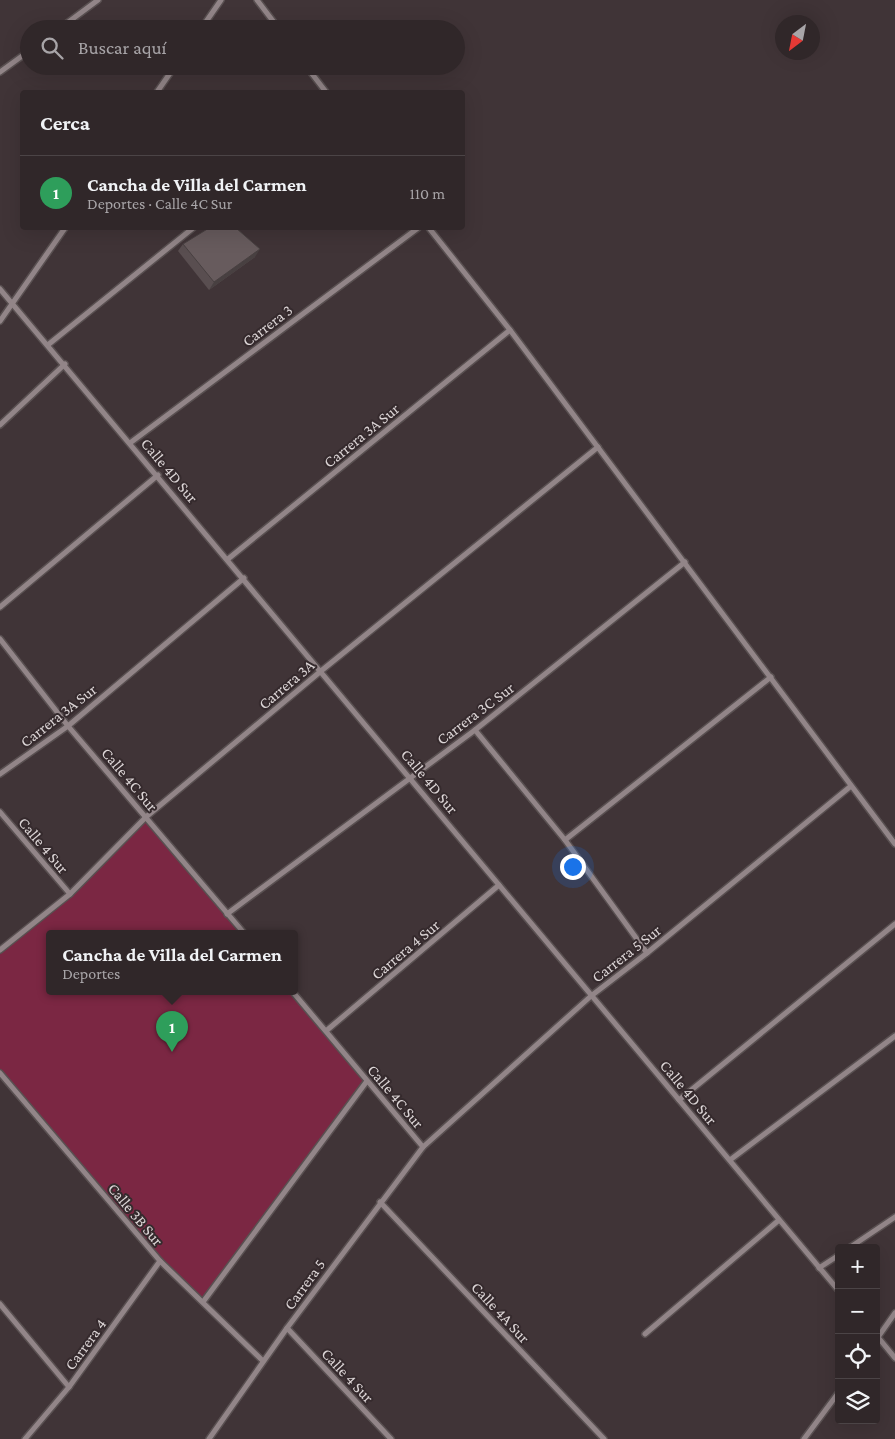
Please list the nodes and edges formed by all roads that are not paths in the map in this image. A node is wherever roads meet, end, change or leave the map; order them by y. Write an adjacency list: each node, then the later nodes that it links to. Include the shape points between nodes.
1 (98, 0): 4 (street)
2 (221, 0): 5 (street)
3 (257, 0): 6 (street)
4 (70, 20)
5 (207, 20)
6 (272, 20)
7 (20, 57): 8 (street)
8 (0, 72)
9 (169, 75): 11 (street)
10 (313, 75): 12 (street)
11 (158, 90)
12 (324, 90)
13 (64, 230): 18 (street)
14 (190, 230): 21 (street)
15 (415, 230): 24 (street, Carrera 3)
16 (431, 230): 20 (street)
17 (0, 289): 18 (street, Calle 4D Sur)
18 (13, 304): 19 (street); 21 (street, Calle 4D Sur)
19 (0, 321)
20 (510, 330): 25 (street); 27 (street, Carrera 3A Sur)
21 (48, 344): 22 (street, Calle 4D Sur)
22 (65, 364): 23 (street); 24 (street, Calle 4D Sur)
23 (0, 424)
24 (130, 443): 26 (street, Calle 4D Sur)
25 (598, 447): 28 (street); 32 (street, Carrera 3A)
26 (158, 475): 27 (street, Calle 4D Sur); 30 (street)
27 (228, 559): 29 (street, Calle 4D Sur)
28 (685, 562): 33 (street); 35 (street, Carrera 3C Sur)
29 (244, 578): 32 (street, Calle 4D Sur); 34 (street, Carrera 3A Sur)
30 (0, 607)
31 (0, 639): 34 (street, Calle 4C Sur)
32 (321, 671): 37 (street, Calle 4D Sur); 40 (street, Carrera 3A)
33 (771, 677): 38 (street); 41 (street)
34 (68, 726): 36 (street, Carrera 3A Sur); 40 (street, Calle 4C Sur)
35 (475, 730): 37 (street, Carrera 3C Sur); 41 (street)
36 (0, 774)
37 (410, 777): 43 (street, Calle 4D Sur); 45 (street, Carrera 3C Sur)
38 (851, 786): 42 (street); 51 (street, Carrera 5 Sur)
39 (0, 812): 44 (street, Calle 4 Sur)
40 (146, 817): 44 (street, Carrera 3A); 45 (street, Calle 4C Sur)
41 (565, 840): 51 (street)
42 (895, 844)
43 (499, 885): 53 (street, Calle 4D Sur); 54 (street, Carrera 4 Sur)
44 (70, 894): 50 (street, Carrera 3A)
45 (227, 914): 48 (street, Calle 4C Sur)
46 (895, 924): 49 (street)
47 (895, 929): 49 (street)
48 (241, 930)
49 (884, 933): 58 (street)
50 (0, 950)
51 (647, 953): 53 (street, Carrera 5 Sur)
52 (295, 995): 54 (street, Calle 4C Sur)
53 (591, 996): 58 (street, Calle 4D Sur); 59 (street, Carrera 5 Sur)
54 (326, 1032): 57 (street, Calle 4C Sur)
55 (895, 1036): 60 (street)
56 (0, 1073): 66 (street, Calle 3B Sur)
57 (367, 1081): 59 (street, Calle 4C Sur); 69 (street)
58 (679, 1100): 60 (street, Calle 4D Sur)
59 (423, 1147): 61 (street, Carrera 5)
60 (730, 1160): 63 (street, Calle 4D Sur)
61 (380, 1202): 72 (street, Carrera 5); 83 (street, Calle 4A Sur)
62 (895, 1218): 64 (street)
63 (779, 1220): 67 (street, Calle 4D Sur); 73 (street)
64 (855, 1244)
65 (835, 1258): 67 (street)
66 (160, 1261): 69 (street, Calle 3B Sur); 78 (street, Carrera 4)
67 (819, 1268): 68 (street, Calle 4D Sur)
68 (837, 1289)
69 (203, 1302): 77 (street, Calle 3B Sur)
70 (0, 1304): 78 (street)
71 (895, 1313): 74 (street)
72 (288, 1328): 77 (street, Carrera 5); 80 (street, Calle 4 Sur)
73 (645, 1334)
74 (880, 1334)
75 (880, 1341): 76 (street)
76 (895, 1358)
77 (263, 1361): 82 (street, Carrera 5)
78 (69, 1387): 81 (street, Carrera 4)
79 (835, 1397): 84 (street)
80 (388, 1438)
81 (25, 1439)
82 (209, 1439)
83 (604, 1439)
84 (804, 1439)

